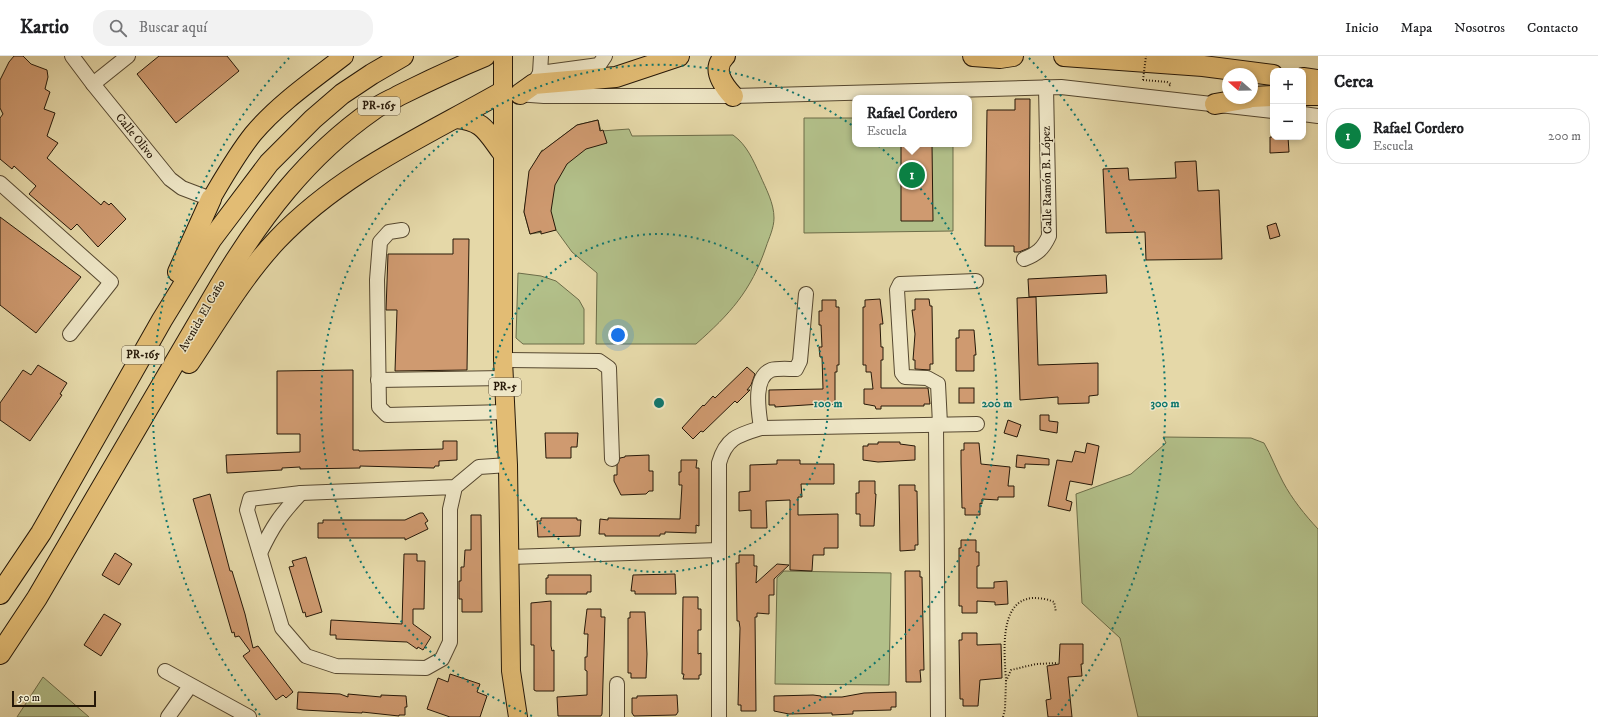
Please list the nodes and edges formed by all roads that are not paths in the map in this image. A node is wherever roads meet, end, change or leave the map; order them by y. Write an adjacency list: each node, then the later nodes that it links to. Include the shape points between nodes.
1 (72, 56): 18 (street, Calle Olivo)
2 (128, 56): 18 (street)
3 (344, 56): 34 (main road, via 293,95 254,134 233,162)
4 (403, 56): 39 (highway, PR-165, via 342,94 269,162 210,240)
5 (485, 56): 48 (highway, Avenida El Caño / PR-165, via 374,109 332,142 291,184 246,243)
6 (503, 56): 19 (main road, PR-5)
7 (541, 56): 19 (street)
8 (605, 56): 14 (street, via 599,65)
9 (679, 56): 19 (highway, via 616,77)
10 (725, 56): 22 (highway, via 718,70 723,86)
11 (974, 56): 12 (highway)
12 (1013, 56)
13 (1064, 56): 15 (highway, via 1203,66)
14 (572, 62): 19 (street)
15 (1270, 75)
16 (1306, 78): 17 (highway)
17 (1318, 80)
18 (93, 84): 34 (street, Calle Olivo, via 170,179 182,188)
19 (524, 86): 22 (street, via 544,96); 31 (highway); 32 (main road, PR-5)
20 (1046, 87): 22 (street); 27 (street); 36 (street, Calle Ramón B. López, via 1049,236 1044,247)
21 (1318, 95): 24 (highway)
22 (733, 96)
23 (1270, 96): 25 (highway)
24 (1306, 96)
25 (1258, 97)
26 (1222, 103): 27 (highway)
27 (1215, 104): 28 (street)
28 (1270, 110)
29 (1306, 114): 30 (street)
30 (1318, 116)
31 (456, 118): 32 (highway, via 479,123); 48 (highway, via 425,133 342,183 308,210 277,240 252,270 159,408)
32 (502, 152): 41 (main road, PR-5)
33 (0, 183): 40 (street, via 111,282)
34 (211, 199): 39 (highway, via 168,295)
35 (402, 230): 43 (street, via 389,232 380,242 377,280)
36 (1024, 259)
37 (976, 281): 45 (street, via 900,284 897,290 902,374 905,377 927,378 938,384)
38 (806, 294): 47 (street, via 800,361 796,369 771,370 764,375 757,394)
39 (162, 320): 56 (highway, PR-165, via 41,533)
40 (70, 334)
41 (503, 360): 42 (main road, PR-5); 49 (street, via 599,361 609,368)
42 (504, 378): 43 (street); 44 (main road, PR-5)
43 (378, 380): 44 (street, via 379,408 387,415)
44 (506, 412): 50 (main road, PR-5)
45 (938, 424): 46 (street); 47 (street); 66 (street)
46 (977, 424)
47 (761, 428): 53 (street, via 736,437 722,452 719,463)
48 (125, 448): 57 (highway, Avenida El Caño / PR-165, via 37,598)
49 (612, 459)
50 (508, 465): 51 (street, via 479,467); 55 (main road, PR-5)
51 (455, 487): 52 (street); 54 (street, via 450,509 450,642 442,658 426,668 336,666 306,656 282,628)
52 (301, 493): 54 (street, via 272,527); 54 (street, via 250,499 247,510)
53 (719, 550): 55 (street); 65 (street)
54 (260, 553)
55 (510, 557): 63 (main road, PR-5, via 511,670)
56 (0, 594)
57 (0, 654)
58 (166, 671): 60 (street)
59 (617, 684): 64 (street)
60 (190, 686): 61 (street); 62 (street)
61 (168, 717)
62 (249, 717)
63 (518, 717)
64 (617, 717)
65 (720, 717)
66 (938, 717)

